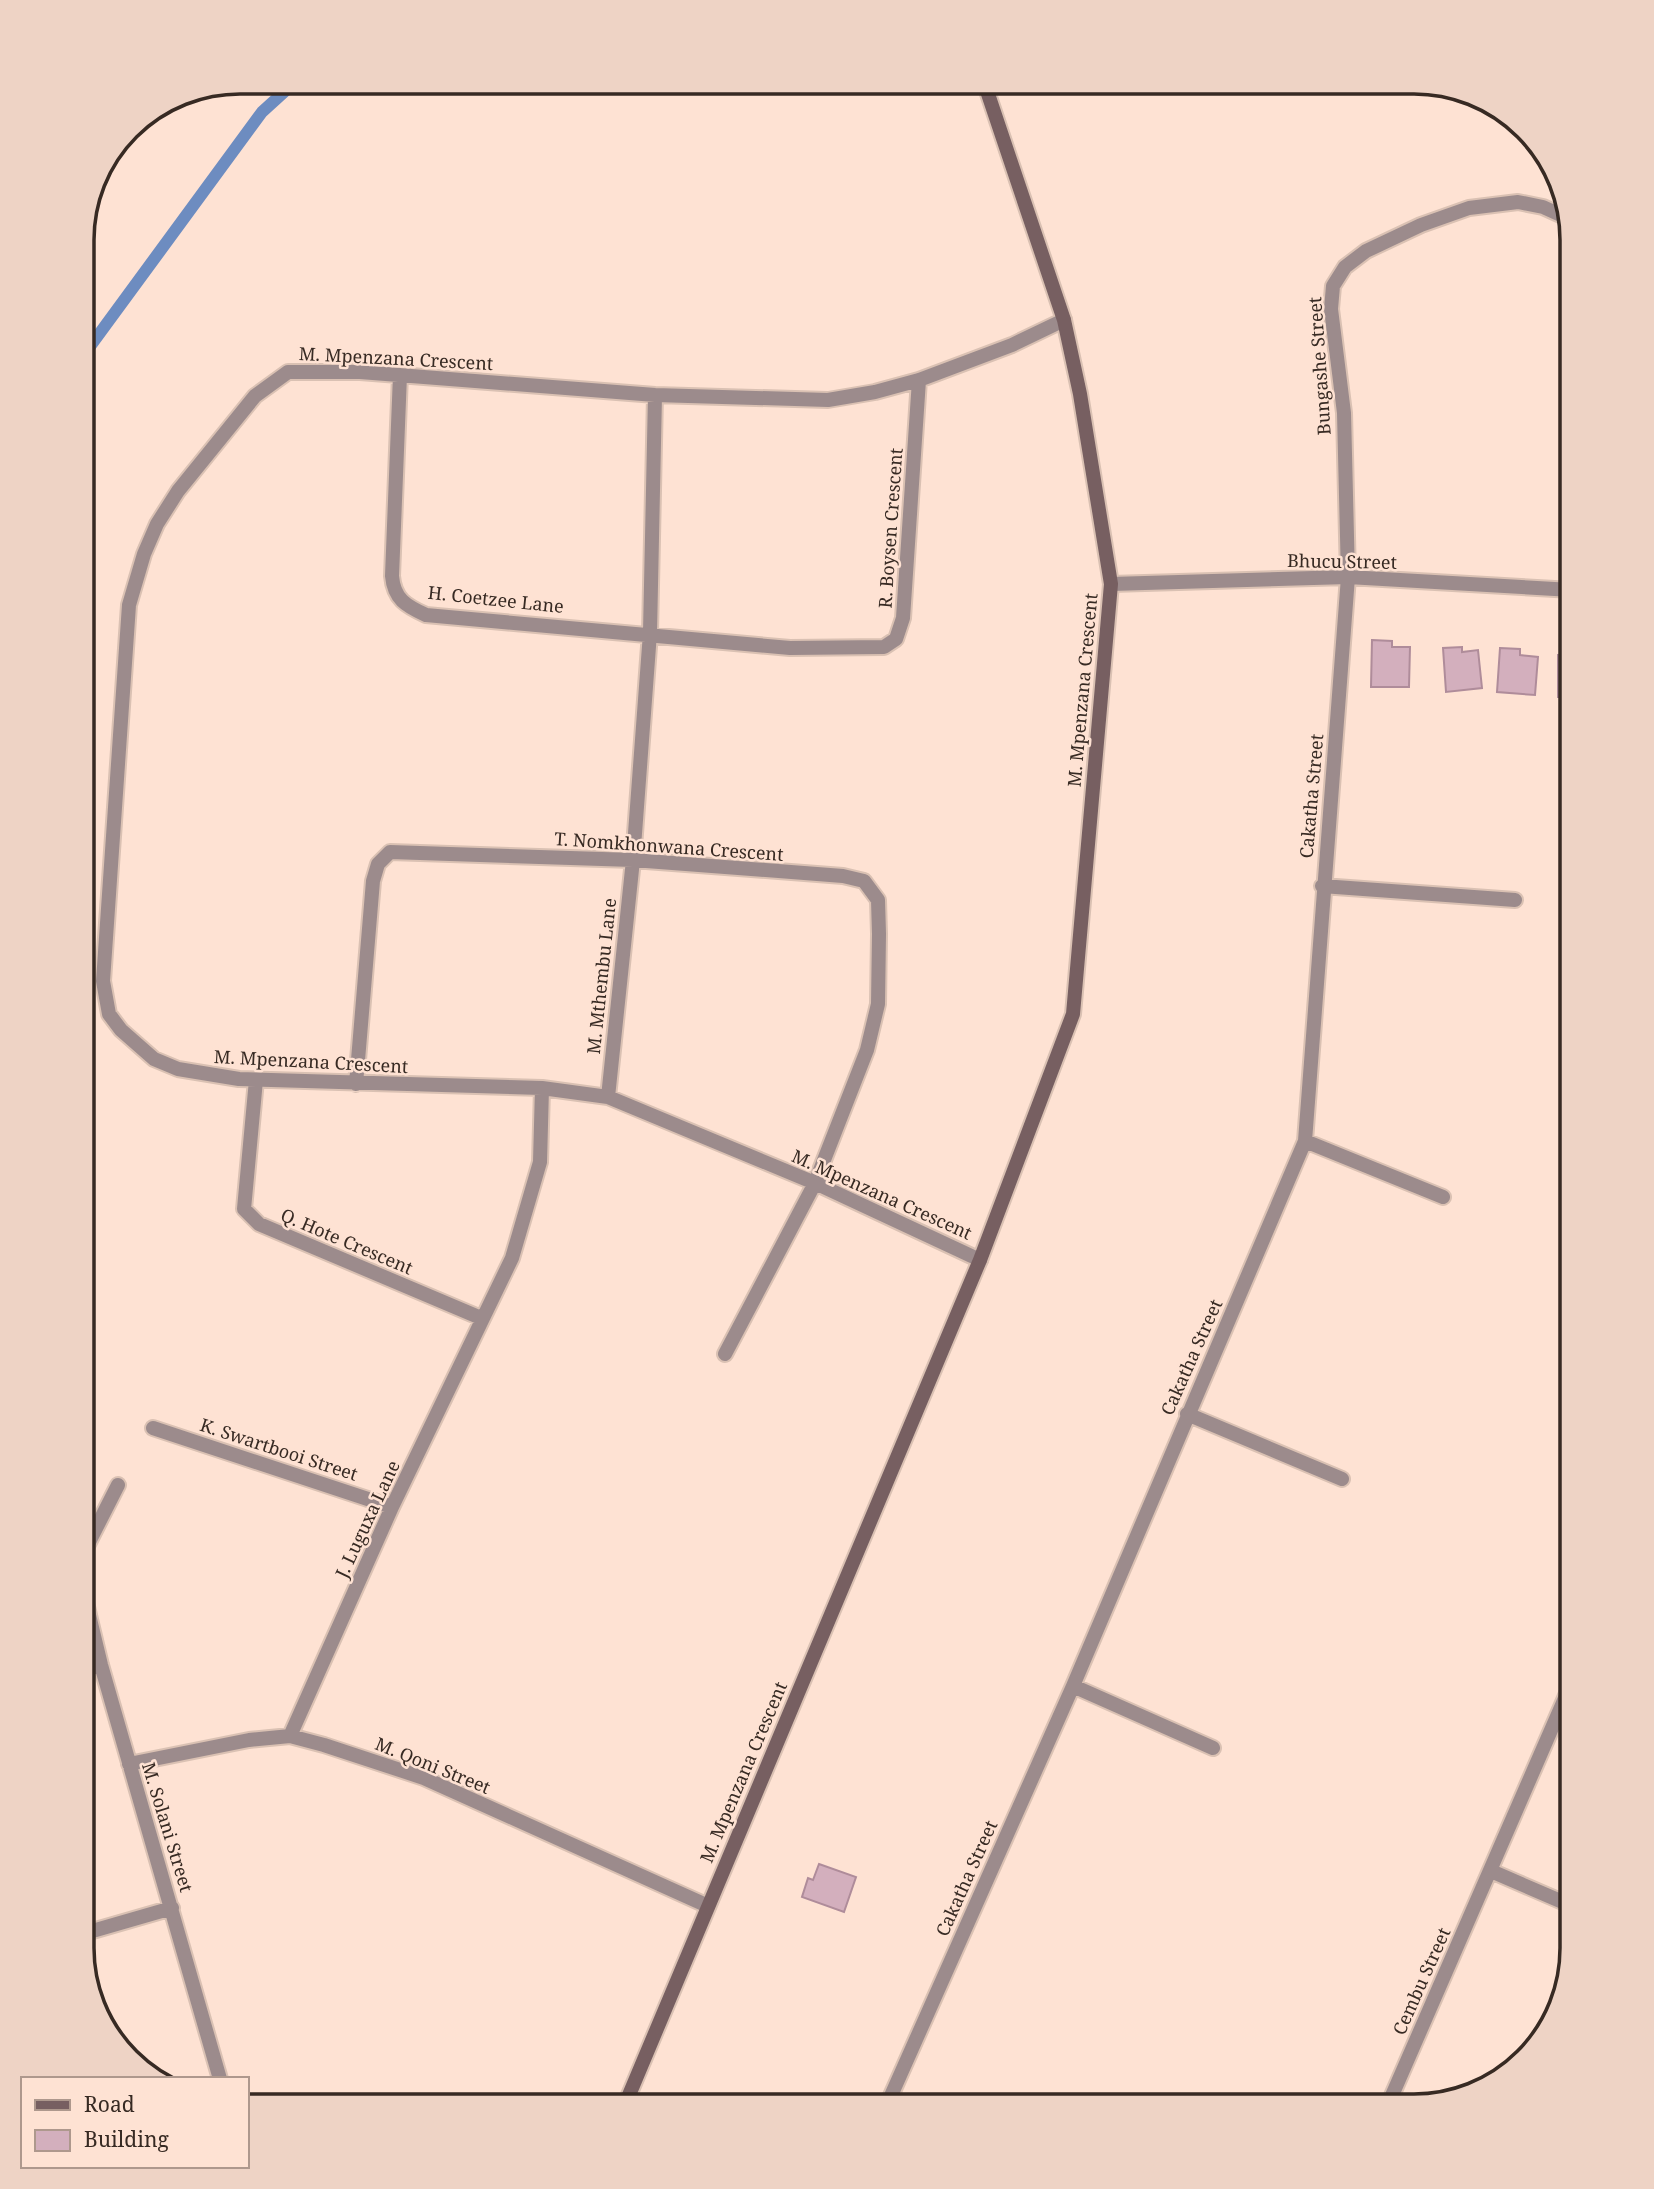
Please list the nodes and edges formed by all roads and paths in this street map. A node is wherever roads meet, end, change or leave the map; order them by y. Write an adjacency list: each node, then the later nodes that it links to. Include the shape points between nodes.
1 (988, 95): 3 (main road, M. Mpenzana Crescent)
2 (1557, 213): 7 (street, Bungashe Street, via 1518,202 1469,208 1366,251 1345,267 1332,286 1344,413)
3 (1064, 320): 5 (street, M. Mpenzana Crescent); 8 (main road, M. Mpenzana Crescent)
4 (400, 374): 6 (street, M. Mpenzana Crescent); 10 (street, H. Coetzee Lane, via 392,576 393,591 405,606 426,615); 14 (street, M. Mpenzana Crescent, via 307,370 273,380 171,502 144,554 129,605 104,995 109,1014 154,1059 178,1069)
5 (919, 380): 6 (street, M. Mpenzana Crescent, via 828,400); 10 (street, R. Boysen Crescent, via 903,618 896,639 884,646 790,648)
6 (655, 395): 10 (street)
7 (1348, 577): 8 (street, Bhucu Street); 9 (street, Bhucu Street); 12 (street, Cakatha Street)
8 (1111, 584): 21 (main road, M. Mpenzana Crescent, via 1073,1014)
9 (1560, 589)
10 (650, 633): 11 (street)
11 (633, 860): 15 (street, T. Nomkhonwana Crescent, via 403,850 383,857 373,881); 17 (street, M. Mthembu Lane); 19 (street, T. Nomkhonwana Crescent, via 855,877 872,888 878,900 878,1004 867,1050)
12 (1322, 887): 13 (street); 18 (street, Cakatha Street)
13 (1515, 900)
14 (256, 1080): 15 (street, M. Mpenzana Crescent); 22 (street, Q. Hote Crescent, via 244,1209 259,1224)
15 (356, 1084): 16 (street, M. Mpenzana Crescent)
16 (542, 1088): 17 (street, M. Mpenzana Crescent); 22 (street, J. Luguxa Lane, via 540,1162 532,1198 512,1258)
17 (608, 1097): 19 (street, M. Mpenzana Crescent)
18 (1305, 1140): 20 (street); 24 (street, Cakatha Street)
19 (814, 1183): 21 (street, M. Mpenzana Crescent); 23 (street)
20 (1443, 1197)
21 (980, 1259): 40 (main road, M. Mpenzana Crescent)
22 (481, 1318): 28 (street, J. Luguxa Lane)
23 (725, 1354)
24 (1187, 1414): 26 (street); 33 (street, Cakatha Street)
25 (153, 1428): 28 (street, K. Swartbooi Street)
26 (1342, 1479)
27 (118, 1485): 29 (street)
28 (392, 1507): 35 (street, J. Luguxa Lane)
29 (94, 1532)
30 (94, 1637): 31 (street, M. Solani Street)
31 (101, 1665): 32 (street); 37 (street, M. Solani Street)
32 (94, 1667)
33 (1073, 1686): 36 (street); 45 (street, Cakatha Street)
34 (1560, 1710): 38 (street, Cembu Street)
35 (289, 1736): 37 (street, M. Qoni Street); 40 (street, M. Qoni Street, via 424,1778)
36 (1213, 1748)
37 (129, 1764): 41 (street, M. Solani Street)
38 (1491, 1871): 39 (street); 46 (street, Cembu Street)
39 (1560, 1901)
40 (708, 1906): 44 (main road, M. Mpenzana Crescent)
41 (172, 1908): 42 (street); 43 (street, M. Solani Street)
42 (94, 1931)
43 (219, 2077)
44 (629, 2094)
45 (892, 2094)
46 (1393, 2094)

